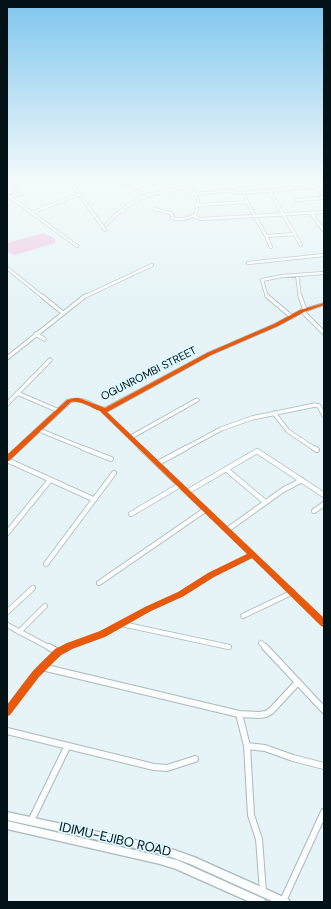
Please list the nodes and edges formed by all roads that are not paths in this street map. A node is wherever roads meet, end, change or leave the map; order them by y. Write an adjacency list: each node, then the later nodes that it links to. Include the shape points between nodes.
1 (46, 223): 11 (street)
2 (100, 223): 6 (street)
3 (259, 223): 9 (street)
4 (288, 223): 8 (street)
5 (322, 226): 7 (street)
6 (105, 230)
7 (324, 231)
8 (294, 234): 9 (street); 10 (street)
9 (266, 236): 12 (street)
10 (301, 245)
11 (77, 246)
12 (271, 247)
13 (324, 255): 14 (street)
14 (248, 263)
15 (152, 265): 21 (street, via 88,294)
16 (7, 268): 21 (street)
17 (324, 273): 18 (street)
18 (297, 275): 20 (street, via 300,301); 22 (street, via 262,280 267,297)
19 (324, 304): 20 (street, OGUNROMBI STREET)
20 (304, 310): 22 (street, OGUNROMBI STREET); 23 (street)
21 (63, 313): 24 (street)
22 (292, 316): 33 (street, OGUNROMBI STREET, via 209,354)
23 (324, 333)
24 (36, 334): 25 (street); 27 (street)
25 (44, 339)
26 (7, 352): 27 (street)
27 (12, 354): 28 (street)
28 (7, 358)
29 (50, 360): 30 (street)
30 (17, 393): 32 (street); 34 (street)
31 (197, 400): 38 (street)
32 (7, 404)
33 (102, 410): 34 (street, OGUNROMBI STREET, via 76,399 69,401); 38 (street)
34 (59, 411): 37 (street, OGUNROMBI STREET)
35 (274, 413): 36 (street, via 315,405 319,406); 39 (street, via 288,431); 42 (street, via 221,428)
36 (324, 416)
37 (39, 430): 40 (street, OGUNROMBI STREET); 41 (street)
38 (131, 437): 42 (street)
39 (317, 450)
40 (7, 459): 45 (street)
41 (111, 459)
42 (158, 463): 47 (street)
43 (226, 469): 46 (street, via 257,451); 48 (street); 51 (street)
44 (114, 473): 50 (street)
45 (50, 480): 50 (street); 57 (street)
46 (302, 480): 49 (street); 51 (street)
47 (180, 484): 48 (street); 55 (street)
48 (187, 492): 53 (street)
49 (324, 495)
50 (93, 499): 59 (street)
51 (265, 502): 56 (street)
52 (324, 504): 54 (street)
53 (205, 510): 56 (street); 60 (street)
54 (314, 511)
55 (131, 514)
56 (226, 530): 58 (street)
57 (7, 533)
58 (252, 555): 62 (street); 67 (street)
59 (46, 564)
60 (99, 583)
61 (33, 588): 64 (street)
62 (293, 592): 65 (street); 66 (street)
63 (45, 606): 69 (street)
64 (7, 612)
65 (242, 616)
66 (324, 623)
67 (122, 624): 71 (street); 72 (street)
68 (7, 625): 69 (street)
69 (19, 632): 72 (street)
70 (261, 643): 74 (street)
71 (229, 647)
72 (58, 652): 73 (street)
73 (42, 667): 76 (street); 77 (street)
74 (298, 682): 75 (street); 77 (street, via 271,711 260,715)
75 (324, 710)
76 (7, 712)
77 (239, 714): 79 (street)
78 (7, 731): 80 (street)
79 (247, 746): 82 (street, via 256,745); 87 (street, via 252,821 259,839)
80 (67, 747): 81 (street, via 154,767 167,768); 85 (street)
81 (196, 759)
82 (324, 766)
83 (324, 812): 88 (street)
84 (7, 816): 85 (main road, IDIMU-EJIBO ROAD)
85 (31, 821): 87 (main road, IDIMU-EJIBO ROAD, via 163,850 191,860)
86 (7, 825): 87 (main road, IDIMU-EJIBO ROAD, via 160,860)
87 (262, 897): 88 (main road, IDIMU-EJIBO ROAD)
88 (284, 902)

